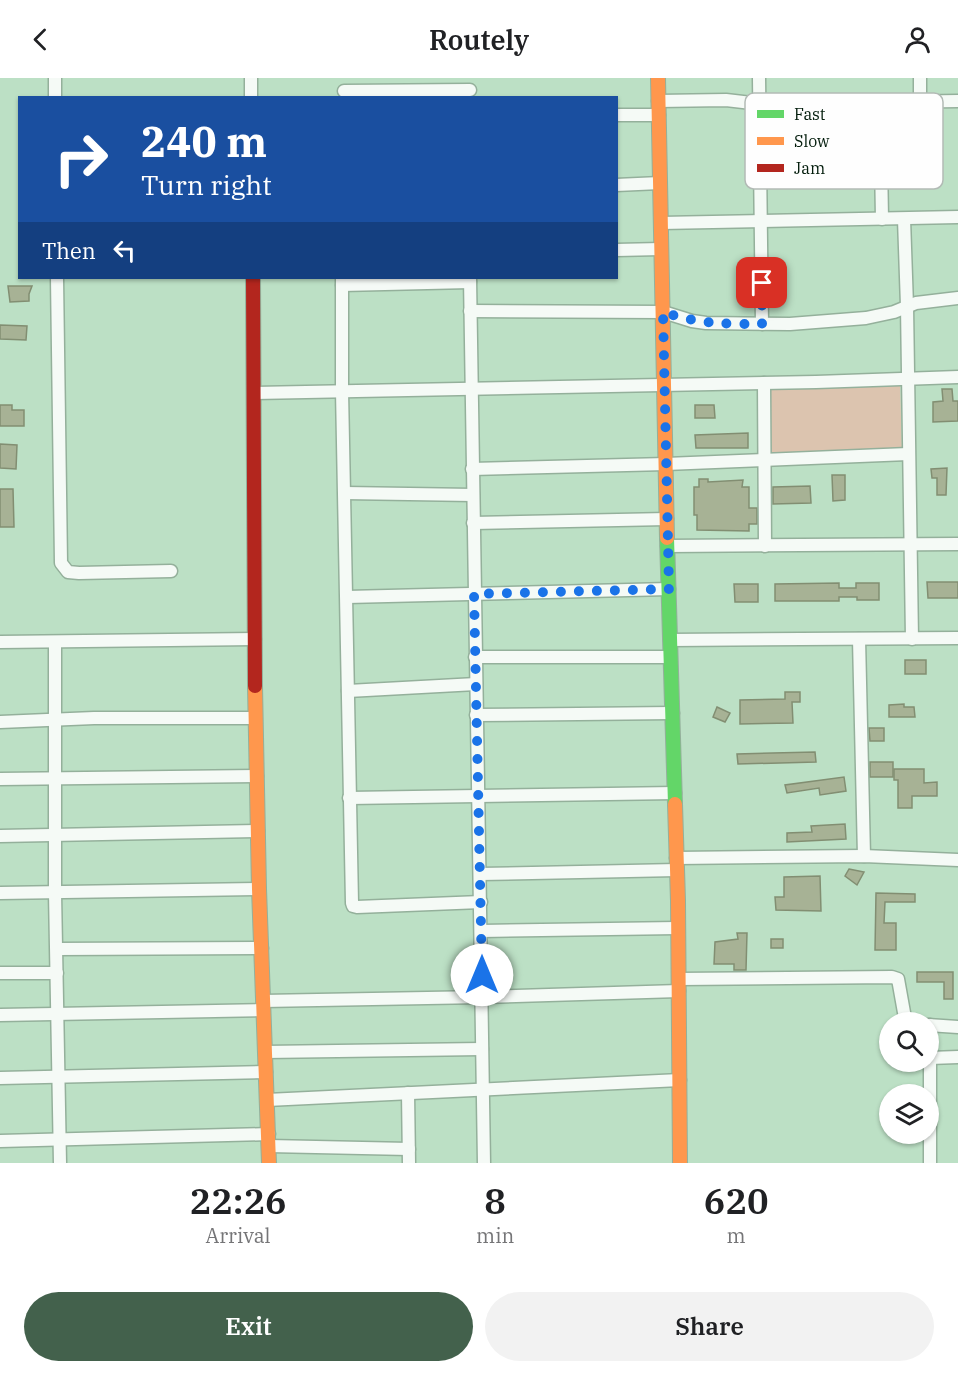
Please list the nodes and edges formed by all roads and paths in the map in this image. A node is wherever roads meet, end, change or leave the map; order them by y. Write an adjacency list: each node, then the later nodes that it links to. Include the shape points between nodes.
1 (55, 78): 8 (street)
2 (251, 78): 9 (street)
3 (658, 78): 13 (street)
4 (759, 78): 7 (street)
5 (470, 88): 6 (street)
6 (344, 89)
7 (760, 93)
8 (55, 96)
9 (251, 96)
10 (943, 101): 11 (street)
11 (958, 101)
12 (745, 102): 13 (street, via 726,100)
13 (658, 108): 14 (street); 15 (street)
14 (618, 115)
15 (660, 183): 16 (street); 23 (street)
16 (618, 185)
17 (761, 189): 22 (street)
18 (881, 189): 20 (street)
19 (958, 217): 21 (street)
20 (882, 219): 21 (street); 22 (street)
21 (904, 219): 31 (street)
22 (761, 221): 23 (street); 34 (street)
23 (661, 223): 24 (street)
24 (662, 249): 25 (street); 33 (street)
25 (618, 250)
26 (57, 279): 54 (street, via 61,563 68,572 79,573)
27 (254, 279): 41 (street)
28 (470, 280): 29 (street); 32 (street)
29 (342, 281): 40 (street)
30 (958, 298): 31 (street)
31 (908, 306): 34 (street, via 866,318); 36 (street)
32 (470, 311): 33 (street); 39 (street)
33 (663, 312): 34 (street, via 706,323); 38 (street)
34 (762, 324)
35 (958, 377): 36 (street)
36 (907, 379): 37 (street); 42 (street)
37 (764, 383): 38 (street); 43 (street)
38 (664, 385): 39 (street); 44 (street)
39 (471, 389): 40 (street); 45 (street)
40 (342, 391): 41 (street); 46 (street)
41 (255, 393): 59 (street)
42 (908, 454): 43 (street); 51 (street)
43 (765, 460): 44 (street); 53 (street)
44 (666, 464): 45 (street); 48 (street)
45 (472, 469): 47 (street)
46 (345, 493): 47 (street); 57 (street)
47 (473, 495): 49 (street)
48 (667, 519): 49 (street); 52 (street)
49 (473, 524): 56 (street)
50 (958, 544): 51 (street)
51 (909, 545): 53 (street); 61 (street)
52 (667, 546): 53 (street); 55 (street)
53 (765, 546)
54 (171, 571)
55 (669, 589): 56 (street); 62 (street)
56 (474, 594): 57 (street); 65 (street)
57 (347, 597): 68 (street)
58 (958, 638): 61 (street)
59 (255, 639): 64 (street); 71 (street)
60 (859, 639): 61 (street); 62 (street); 83 (street)
61 (912, 639)
62 (670, 640): 66 (street)
63 (0, 642): 64 (street)
64 (55, 642): 72 (street)
65 (475, 657): 66 (street); 67 (street)
66 (670, 657): 69 (street)
67 (476, 684): 68 (street); 70 (street)
68 (348, 692): 79 (street)
69 (673, 712): 70 (street); 77 (street)
70 (476, 715): 78 (street)
71 (255, 718): 72 (street); 74 (street)
72 (55, 720): 73 (street); 76 (street)
73 (0, 722)
74 (257, 776): 76 (street); 80 (street)
75 (0, 779): 76 (street)
76 (55, 779): 81 (street)
77 (675, 793): 78 (street); 85 (street)
78 (478, 796): 79 (street); 86 (street)
79 (349, 798): 90 (street, via 353,906)
80 (258, 831): 81 (street); 87 (street)
81 (55, 835): 82 (street); 88 (street)
82 (0, 836)
83 (864, 856): 84 (street); 85 (street)
84 (958, 860)
85 (676, 864): 86 (street); 91 (street)
86 (480, 874): 90 (street)
87 (259, 889): 88 (street); 93 (street)
88 (55, 892): 89 (street); 94 (street)
89 (0, 893)
90 (481, 902): 92 (street)
91 (678, 928): 92 (street); 97 (street)
92 (482, 931): 98 (street)
93 (262, 948): 94 (street); 99 (street)
94 (57, 949): 96 (street)
95 (0, 973): 96 (street)
96 (57, 973): 101 (street)
97 (679, 985): 98 (street); 100 (street, via 892,977 901,985); 113 (street)
98 (482, 998): 99 (street); 105 (street)
99 (263, 1006): 101 (street); 106 (street)
100 (904, 1012)
101 (58, 1014): 102 (street); 111 (street)
102 (0, 1015)
103 (939, 1026): 104 (street)
104 (958, 1027)
105 (482, 1049): 106 (street); 114 (street)
106 (265, 1052): 109 (street)
107 (958, 1057): 108 (street)
108 (939, 1058)
109 (266, 1072): 111 (street); 116 (street)
110 (930, 1072): 126 (street)
111 (58, 1077): 112 (street); 117 (street)
112 (0, 1078)
113 (680, 1080): 114 (street); 125 (street)
114 (483, 1090): 115 (street); 124 (street)
115 (408, 1093): 116 (street); 120 (street)
116 (267, 1100): 118 (street)
117 (60, 1140): 118 (street); 119 (street); 121 (street)
118 (269, 1140): 120 (street); 122 (street)
119 (0, 1141)
120 (409, 1149): 123 (street)
121 (60, 1163)
122 (269, 1163)
123 (409, 1163)
124 (484, 1163)
125 (680, 1163)
126 (930, 1163)

